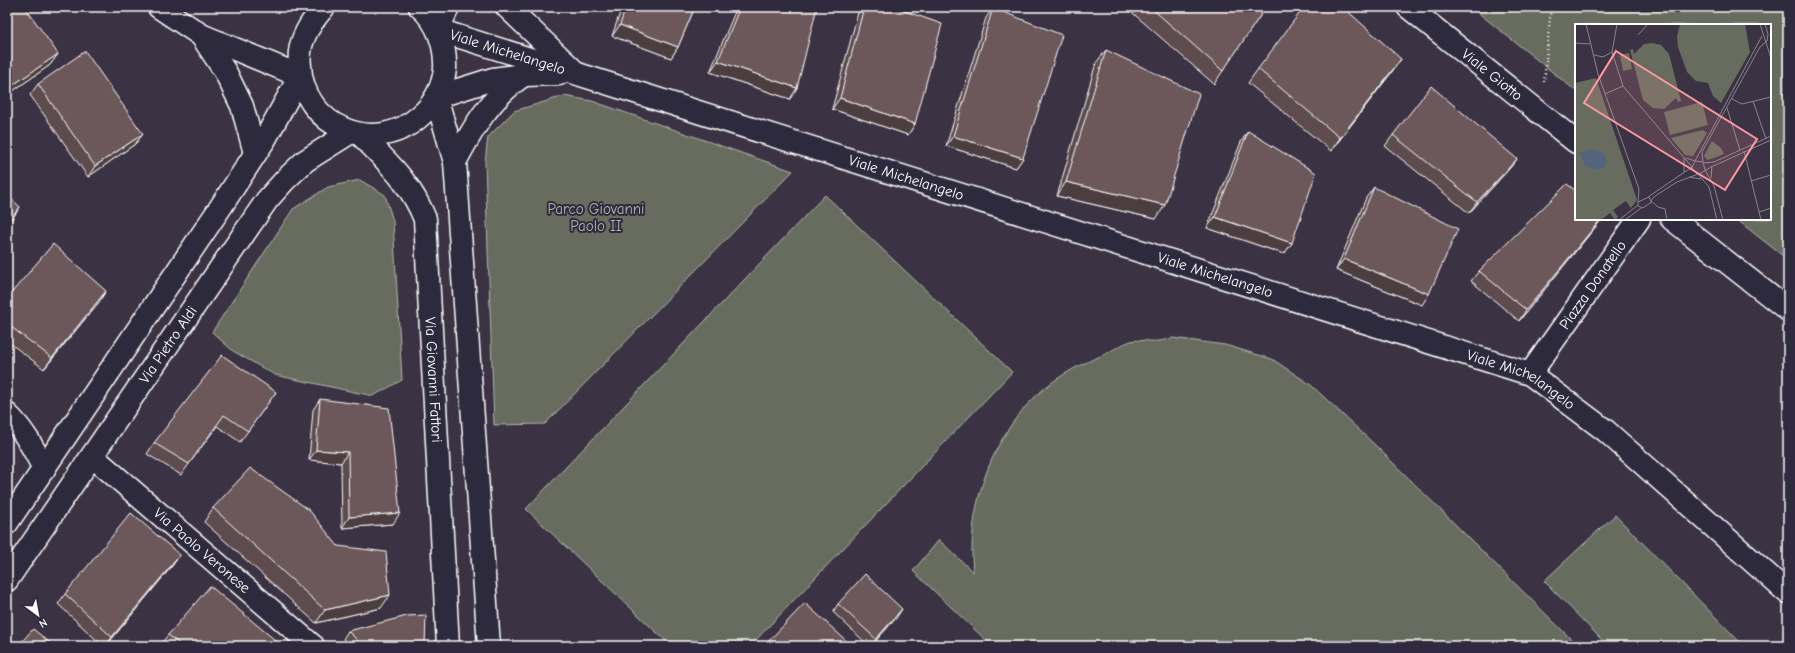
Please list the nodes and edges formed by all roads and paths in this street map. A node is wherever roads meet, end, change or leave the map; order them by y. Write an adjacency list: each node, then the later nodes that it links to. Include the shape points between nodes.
1 (159, 7): 9 (street)
2 (324, 7): 12 (street, via 312,20 303,38 299,57)
3 (420, 7): 8 (street)
4 (448, 7): 8 (street)
5 (507, 7): 10 (street, Viale Michelangelo)
6 (1408, 7): 14 (street, Viale Giotto)
7 (1551, 7): 14 (path)
8 (438, 30): 10 (street, Viale Michelangelo); 13 (street, via 443,43 444,71)
9 (201, 35): 12 (street); 17 (street, via 226,73 242,106)
10 (577, 73): 11 (street, Viale Michelangelo); 22 (street, Viale Michelangelo)
11 (524, 75): 13 (street, Viale Michelangelo, via 493,79); 18 (street, via 508,85 485,109)
12 (300, 76): 15 (street, via 305,91 323,117 336,126); 17 (street)
13 (436, 97): 15 (street, via 427,111 400,130 384,134); 18 (street)
14 (1541, 114): 16 (street, Viale Giotto)
15 (357, 134): 24 (street, Via Pietro Aldi, via 305,161 267,200); 30 (street, Via Giovanni Fattori, via 405,181 417,199 425,219)
16 (1575, 141)
17 (255, 153): 25 (street)
18 (455, 162): 31 (street)
19 (1673, 220): 21 (street)
20 (1637, 222): 22 (street, Piazza Donatello)
21 (1788, 310)
22 (1530, 374): 28 (street, Viale Michelangelo, via 1606,431)
23 (7, 414): 25 (street, via 18,424)
24 (92, 456): 27 (street, Via Pietro Aldi); 29 (street, Via Paolo Veronese)
25 (44, 469): 26 (street)
26 (7, 523)
27 (7, 580)
28 (1788, 593)
29 (313, 646)
30 (448, 646)
31 (489, 646)

